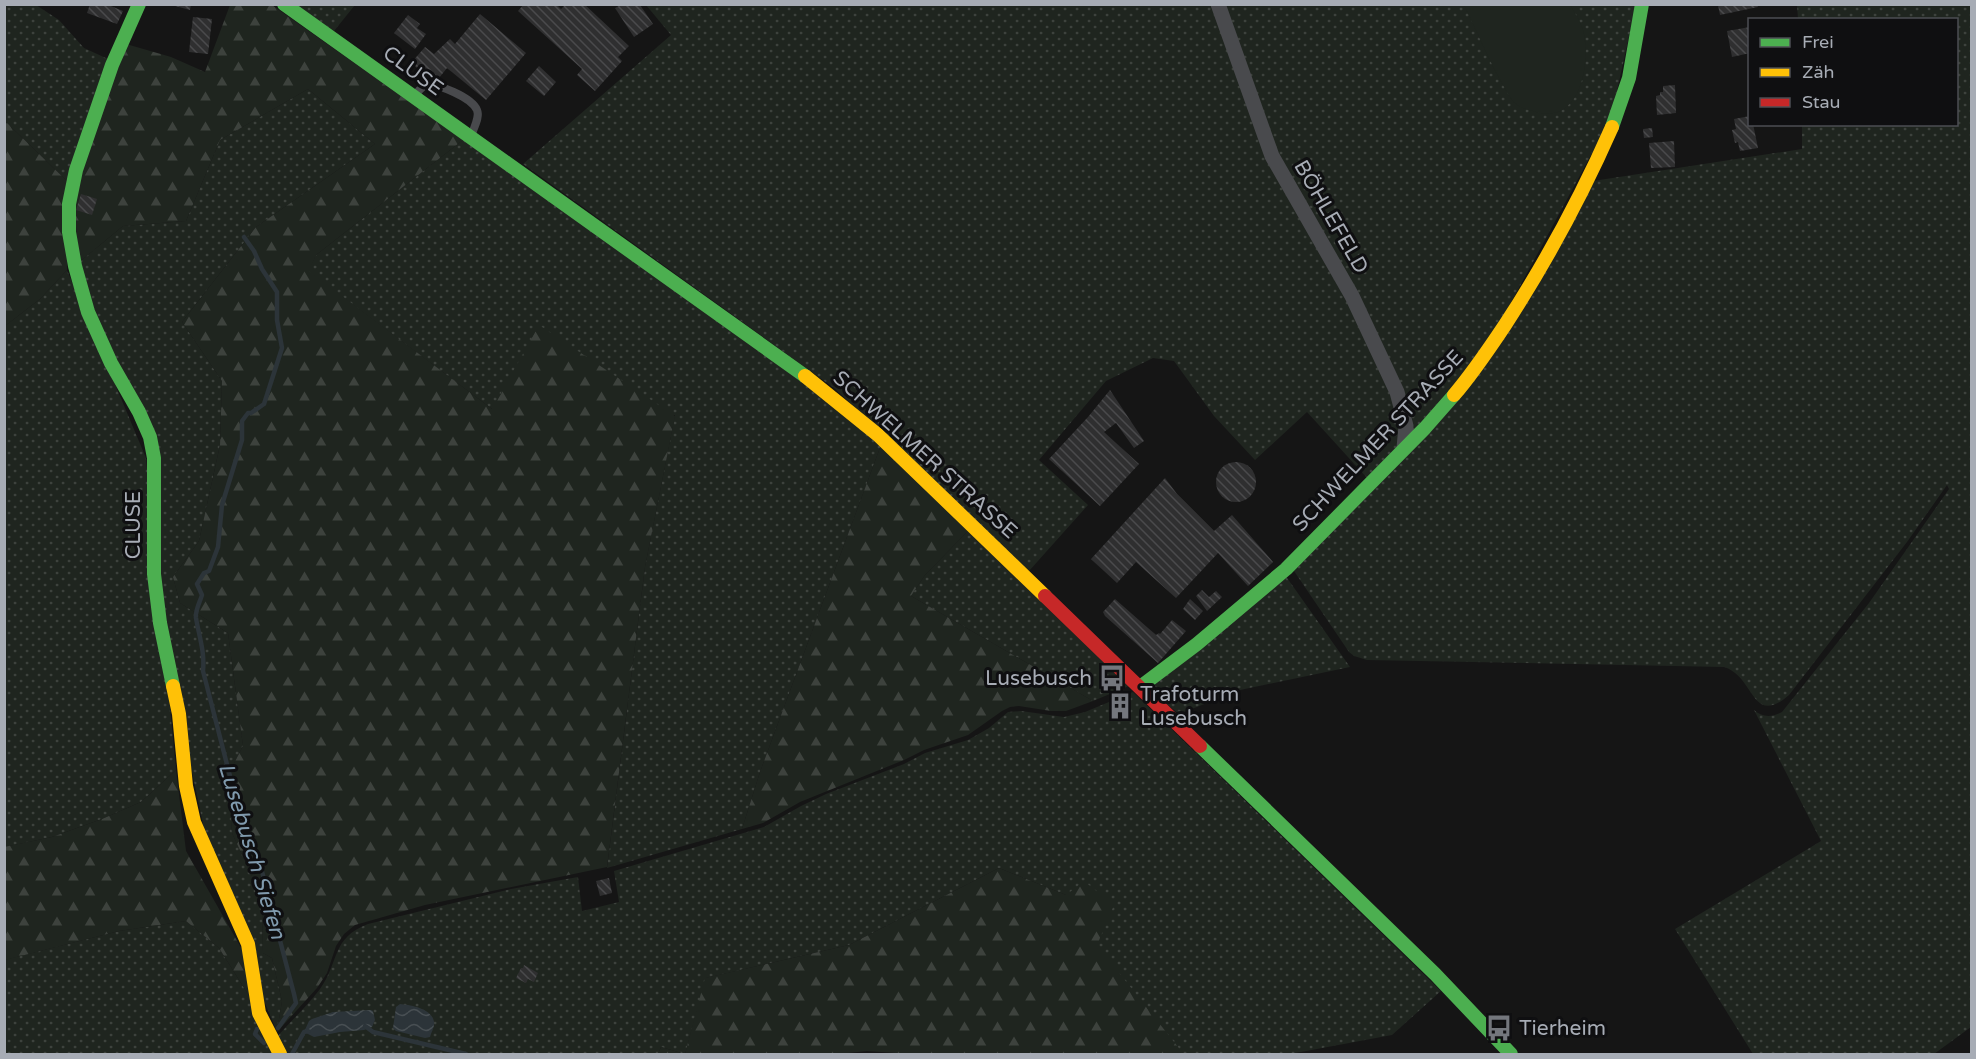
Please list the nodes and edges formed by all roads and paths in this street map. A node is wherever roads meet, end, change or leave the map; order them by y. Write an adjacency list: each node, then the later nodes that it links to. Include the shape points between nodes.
1 (139, 4): 10 (street, CLUSE, via 112,65 76,170 69,204 69,232 88,312 150,437 154,467 154,574 179,714 186,786 194,822 248,944 259,1013)
2 (284, 4): 5 (street, CLUSE)
3 (1218, 4): 8 (street, BÖHLEFELD, via 1272,156 1352,296 1397,392 1406,426)
4 (1642, 4): 8 (street, SCHWELMER STRASSE, via 1629,78 1587,183 1491,348 1459,390)
5 (414, 97): 6 (street, CLUSE); 6 (lane, via 421,87 429,85 450,90 471,104 477,117)
6 (470, 138): 7 (street, CLUSE)
7 (518, 172): 9 (street, SCHWELMER STRASSE, via 828,393 878,435)
8 (1404, 448): 9 (street, SCHWELMER STRASSE, via 1286,569)
9 (1140, 687): 11 (street, SCHWELMER STRASSE, via 1435,974)
10 (280, 1054)
11 (1511, 1054)

